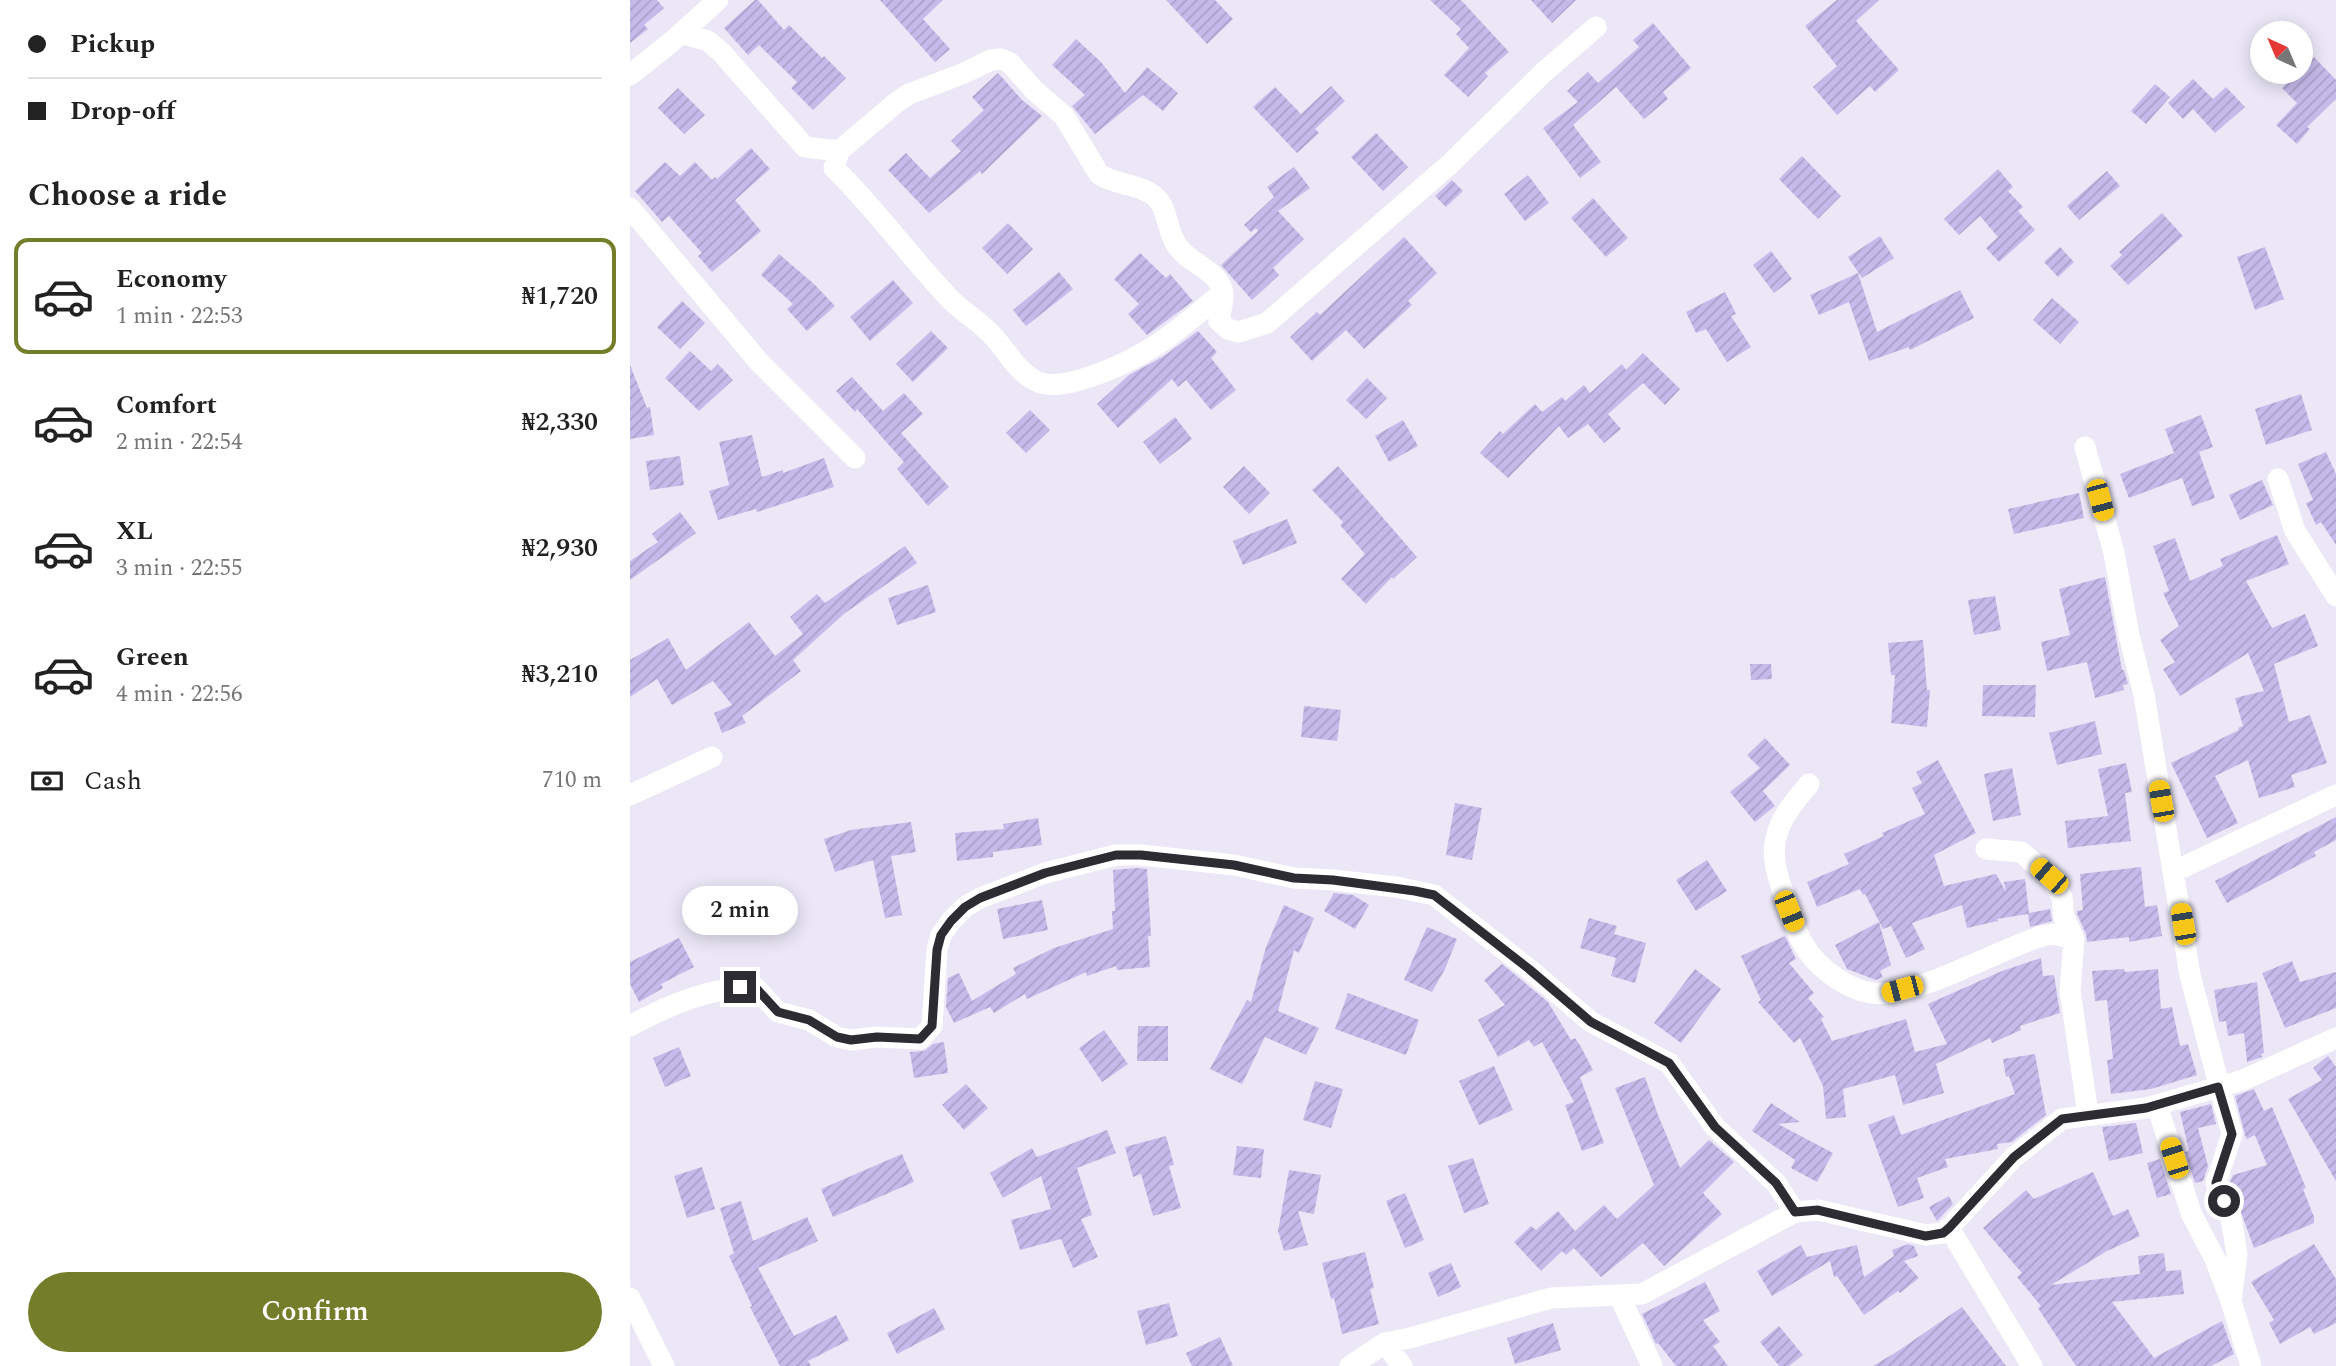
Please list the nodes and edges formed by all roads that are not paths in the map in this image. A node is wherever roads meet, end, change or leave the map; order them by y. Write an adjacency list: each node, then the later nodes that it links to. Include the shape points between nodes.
1 (718, 0): 3 (street)
2 (1596, 27): 7 (street, via 1450,164 1267,323 1239,332 1228,329 1219,321)
3 (681, 33): 4 (street); 5 (street, via 708,41 721,52 804,147)
4 (630, 75)
5 (839, 151): 7 (street, via 909,94 1001,59 1064,116 1099,174 1150,193 1162,203 1174,242 1216,278); 7 (street, via 834,168 951,300 1035,381 1064,384 1110,371 1155,347)
6 (630, 208): 9 (street, via 759,362)
7 (1223, 292)
8 (2085, 447): 17 (street, via 2114,553 2144,695)
9 (855, 458)
10 (2278, 479): 11 (street, via 2295,531)
11 (2336, 596)
12 (712, 757): 14 (street)
13 (1809, 785): 18 (street, via 1784,815 1775,840 1779,879 1802,942 1845,985 1887,993 2042,936)
14 (630, 795)
15 (2336, 795): 17 (street)
16 (1986, 849): 18 (street, via 2021,852 2049,876 2062,897 2064,917)
17 (2173, 872): 21 (street, via 2190,975)
18 (2074, 939): 23 (street, via 2070,991)
19 (630, 1026): 24 (street, via 693,998 740,987 756,988 778,1012 809,1020 837,1037 920,1039 932,1026 941,935 965,907 1045,873 1116,855 1182,858 1294,878 1396,887 1434,895 1591,1022 1669,1063 1715,1127 1776,1183)
20 (2336, 1038): 21 (street)
21 (2218, 1087): 22 (street); 28 (street, via 2232,1134 2216,1183 2231,1219 2237,1254)
22 (2157, 1105): 23 (street); 28 (street, via 2191,1213)
23 (2088, 1114): 25 (street, via 2062,1119 2043,1132 1993,1178)
24 (1795, 1212): 25 (street, via 1818,1210 1926,1236); 26 (street, via 1642,1294)
25 (1949, 1228): 34 (street)
26 (1619, 1295): 29 (street, via 1551,1298); 33 (street)
27 (630, 1298): 30 (street)
28 (2231, 1301): 35 (street)
29 (1385, 1343): 31 (street); 32 (street)
30 (664, 1366)
31 (1350, 1366)
32 (1402, 1366)
33 (1652, 1366)
34 (2032, 1366)
35 (2251, 1366)

